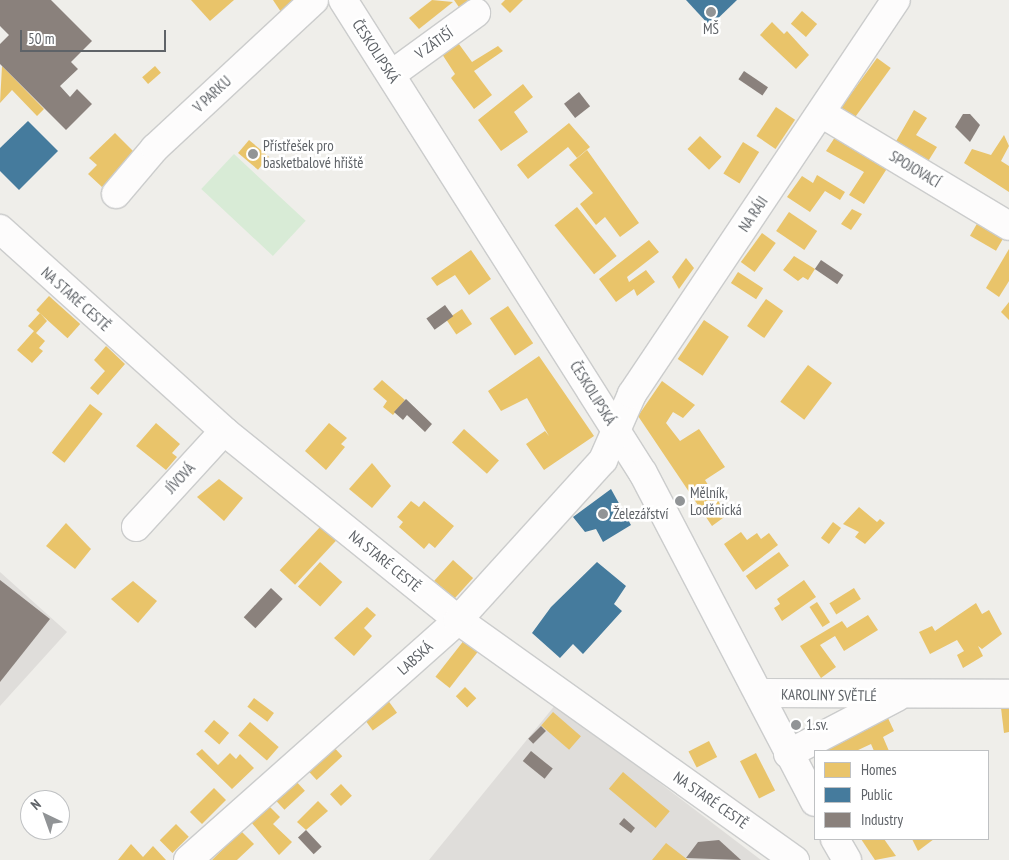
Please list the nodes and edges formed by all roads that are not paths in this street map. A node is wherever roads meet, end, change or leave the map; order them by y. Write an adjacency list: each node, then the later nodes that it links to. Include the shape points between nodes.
1 (314, 0): 7 (street, V PARKU, via 155,148)
2 (343, 0): 5 (street, ČESKOLIPSKÁ)
3 (896, 0): 6 (street, NA RÁJI)
4 (476, 13): 5 (street, V ZÁTIŠÍ)
5 (392, 74): 11 (street, ČESKOLIPSKÁ)
6 (821, 113): 8 (street, SPOJOVACÍ); 11 (street, NA RÁJI, via 632,394)
7 (116, 194)
8 (1009, 226)
9 (0, 229): 10 (street, NA STARÉ CESTĚ)
10 (224, 430): 12 (street, JÍVOVÁ); 13 (street, NA STARÉ CESTĚ)
11 (617, 433): 13 (street, LABSKÁ, via 603,460); 14 (street, ČESKOLIPSKÁ)
12 (136, 527)
13 (458, 620): 20 (street, LABSKÁ); 21 (street, NA STARÉ CESTĚ)
14 (759, 693): 16 (street, KAROLINY SVĚTLÉ); 17 (street, ČESKOLIPSKÁ)
15 (1009, 694): 16 (street, KAROLINY SVĚTLÉ)
16 (898, 696): 17 (street, KAROLINY SVĚTLÉ)
17 (788, 754): 18 (street, ČESKOLIPSKÁ)
18 (814, 800)
19 (836, 840): 22 (street)
20 (188, 860)
21 (795, 860)
22 (846, 860)

